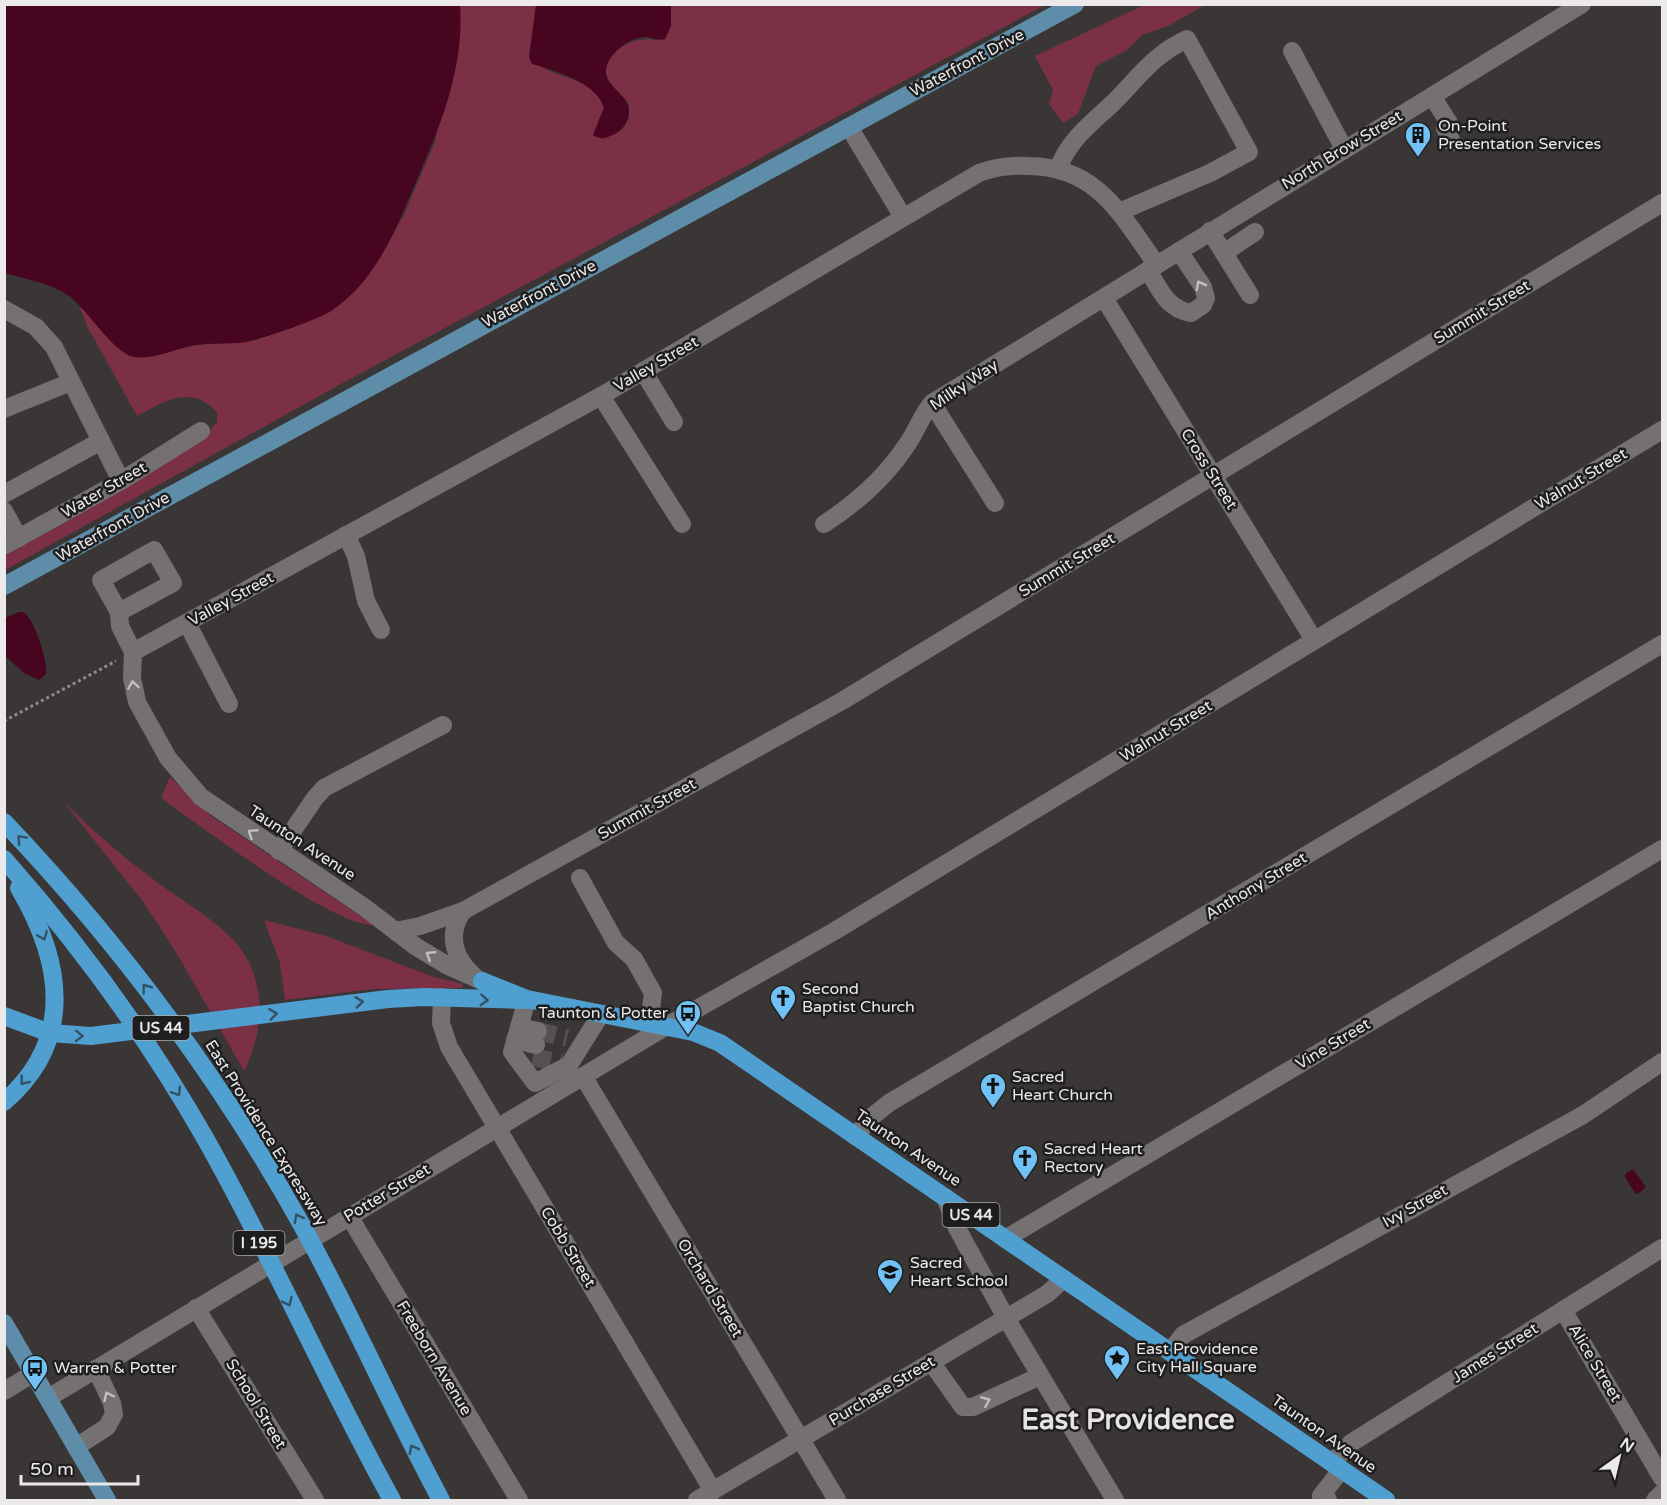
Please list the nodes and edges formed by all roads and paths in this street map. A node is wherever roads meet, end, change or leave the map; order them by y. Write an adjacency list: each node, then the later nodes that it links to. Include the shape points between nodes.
1 (1076, 4): 5 (main road, Waterfront Drive)
2 (1582, 4): 4 (street, North Brow Street)
3 (1292, 51): 7 (street)
4 (1432, 96): 6 (street, via 1449,123 1444,128); 7 (street, North Brow Street)
5 (849, 127): 11 (street); 38 (main road, Waterfront Drive)
6 (1452, 142)
7 (1344, 149): 12 (street, North Brow Street)
8 (1058, 169): 10 (street, Valley Street, via 1086,179); 10 (street, via 1069,147 1087,126 1158,55 1186,39 1249,152); 11 (street, Valley Street, via 1023,166 987,170 961,181)
9 (1662, 202): 29 (street, Summit Street)
10 (1119, 212): 16 (street, Valley Street)
11 (903, 217): 20 (street, Valley Street)
12 (1210, 231): 14 (street, North Brow Street); 15 (street)
13 (1255, 232): 15 (street)
14 (1179, 251): 16 (street, North Brow Street); 16 (street, Valley Street, one-way to 14, via 1169,304 1178,311 1191,313 1206,298)
15 (1224, 253): 17 (street)
16 (1152, 268): 18 (street, North Brow Street)
17 (1250, 295)
18 (1104, 298): 23 (street, Milky Way); 29 (street, Cross Street)
19 (4, 309): 21 (street, via 27,320 46,336)
20 (644, 371): 22 (street, Valley Street); 25 (street)
21 (71, 382): 24 (street); 28 (street)
22 (601, 396): 34 (street); 36 (street, Valley Street)
23 (932, 403): 32 (street); 35 (street, Milky Way, via 907,445 876,483)
24 (4, 409)
25 (674, 422)
26 (1662, 430): 42 (street, Walnut Street)
27 (201, 431): 30 (street, Water Street)
28 (101, 441): 30 (street); 31 (street)
29 (1213, 476): 42 (street, Cross Street); 54 (street, Summit Street, via 834,706)
30 (121, 482): 37 (street, Water Street)
31 (4, 494)
32 (995, 502)
33 (4, 511): 37 (street)
34 (682, 524)
35 (824, 525)
36 (346, 536): 40 (street, Valley Street); 41 (street, via 356,556 366,602)
37 (12, 542)
38 (4, 586)
39 (119, 612): 44 (street, via 120,626)
40 (186, 623): 44 (street, Valley Street); 45 (street)
41 (381, 630)
42 (1314, 640): 61 (street, Walnut Street, via 833,932)
43 (1662, 644): 67 (street, Anthony Street, via 889,1103)
44 (133, 652): 46 (path); 50 (street, Taunton Avenue, one-way to 44, via 208,802 175,768 135,694)
45 (228, 704)
46 (4, 721)
47 (443, 725): 50 (street, via 324,788)
48 (4, 822): 94 (highway, East Providence Expressway / I 195, one-way to 48, via 318,1256 240,1120 115,948)
49 (1662, 849): 70 (street, Vine Street)
50 (279, 851): 55 (street, Taunton Avenue)
51 (4, 859): 93 (highway, I 195, one-way to 93, via 96,972 177,1090)
52 (4, 866): 65 (highway, one-way to 65, via 28,903 44,938 56,989 53,1021 44,1050 21,1086)
53 (580, 878): 61 (street, via 616,943 634,959 654,993)
54 (463, 911): 55 (street, Summit Street); 56 (street, via 455,923 454,945 464,966)
55 (395, 931): 56 (street, Taunton Avenue, one-way to 55, via 438,960)
56 (482, 981): 58 (highway, Taunton Avenue / US 44)
57 (442, 997): 58 (highway, Taunton Avenue / US 44, one-way to 58); 60 (highway, US 44, one-way to 57, via 64,1035 91,1036 378,1000); 66 (street, Cobb Street, via 445,1038)
58 (527, 999): 59 (highway, Taunton Avenue / US 44); 62 (street)
59 (601, 1014): 61 (highway, Taunton Avenue / US 44); 63 (street)
60 (4, 1016)
61 (657, 1025): 63 (street, Potter Street); 67 (highway, Taunton Avenue / US 44, via 720,1043)
62 (516, 1040): 62 (street, via 536,1044); 63 (street, via 535,1083)
63 (573, 1058): 66 (street, Potter Street); 84 (street, Orchard Street)
64 (1662, 1062): 77 (street, Ivy Street, via 1583,1115 1183,1335)
65 (4, 1102)
66 (497, 1128): 69 (street, Potter Street); 89 (street, Cobb Street)
67 (855, 1136): 68 (highway, Taunton Avenue / US 44)
68 (945, 1197): 70 (highway, Taunton Avenue / US 44); 75 (street, via 957,1228)
69 (343, 1220): 73 (street, Potter Street); 95 (street, Freeborn Avenue)
70 (1005, 1239): 72 (highway, Taunton Avenue / US 44)
71 (1662, 1248): 74 (street, James Street)
72 (1064, 1279): 75 (street, Purchase Street); 77 (highway, Taunton Avenue / US 44)
73 (196, 1308): 79 (street, Potter Street); 92 (street, School Street)
74 (1563, 1310): 86 (street, James Street, via 1351,1443); 87 (street, Alice Street)
75 (1006, 1318): 78 (street, Purchase Street); 81 (street)
76 (4, 1323): 80 (main road)
77 (1170, 1352): 86 (highway, Taunton Avenue / US 44)
78 (931, 1362): 81 (street, one-way to 81, via 963,1407 973,1407); 84 (street, Purchase Street)
79 (96, 1369): 83 (street, Potter Street); 85 (street, one-way to 79, via 107,1427 114,1414)
80 (34, 1373): 82 (street); 83 (main road)
81 (1040, 1376): 97 (street)
82 (4, 1391)
83 (48, 1398): 85 (main road)
84 (800, 1439): 89 (street, Purchase Street); 96 (street, Orchard Street)
85 (75, 1447): 91 (main road)
86 (1337, 1466): 90 (street, James Street); 98 (highway, Taunton Avenue / US 44)
87 (1662, 1478)
88 (1662, 1493): 99 (street)
89 (705, 1496)
90 (1321, 1499)
91 (107, 1500)
92 (315, 1500)
93 (392, 1500)
94 (441, 1500)
95 (519, 1500)
96 (837, 1500)
97 (1115, 1500)
98 (1386, 1500)
99 (1655, 1500)

